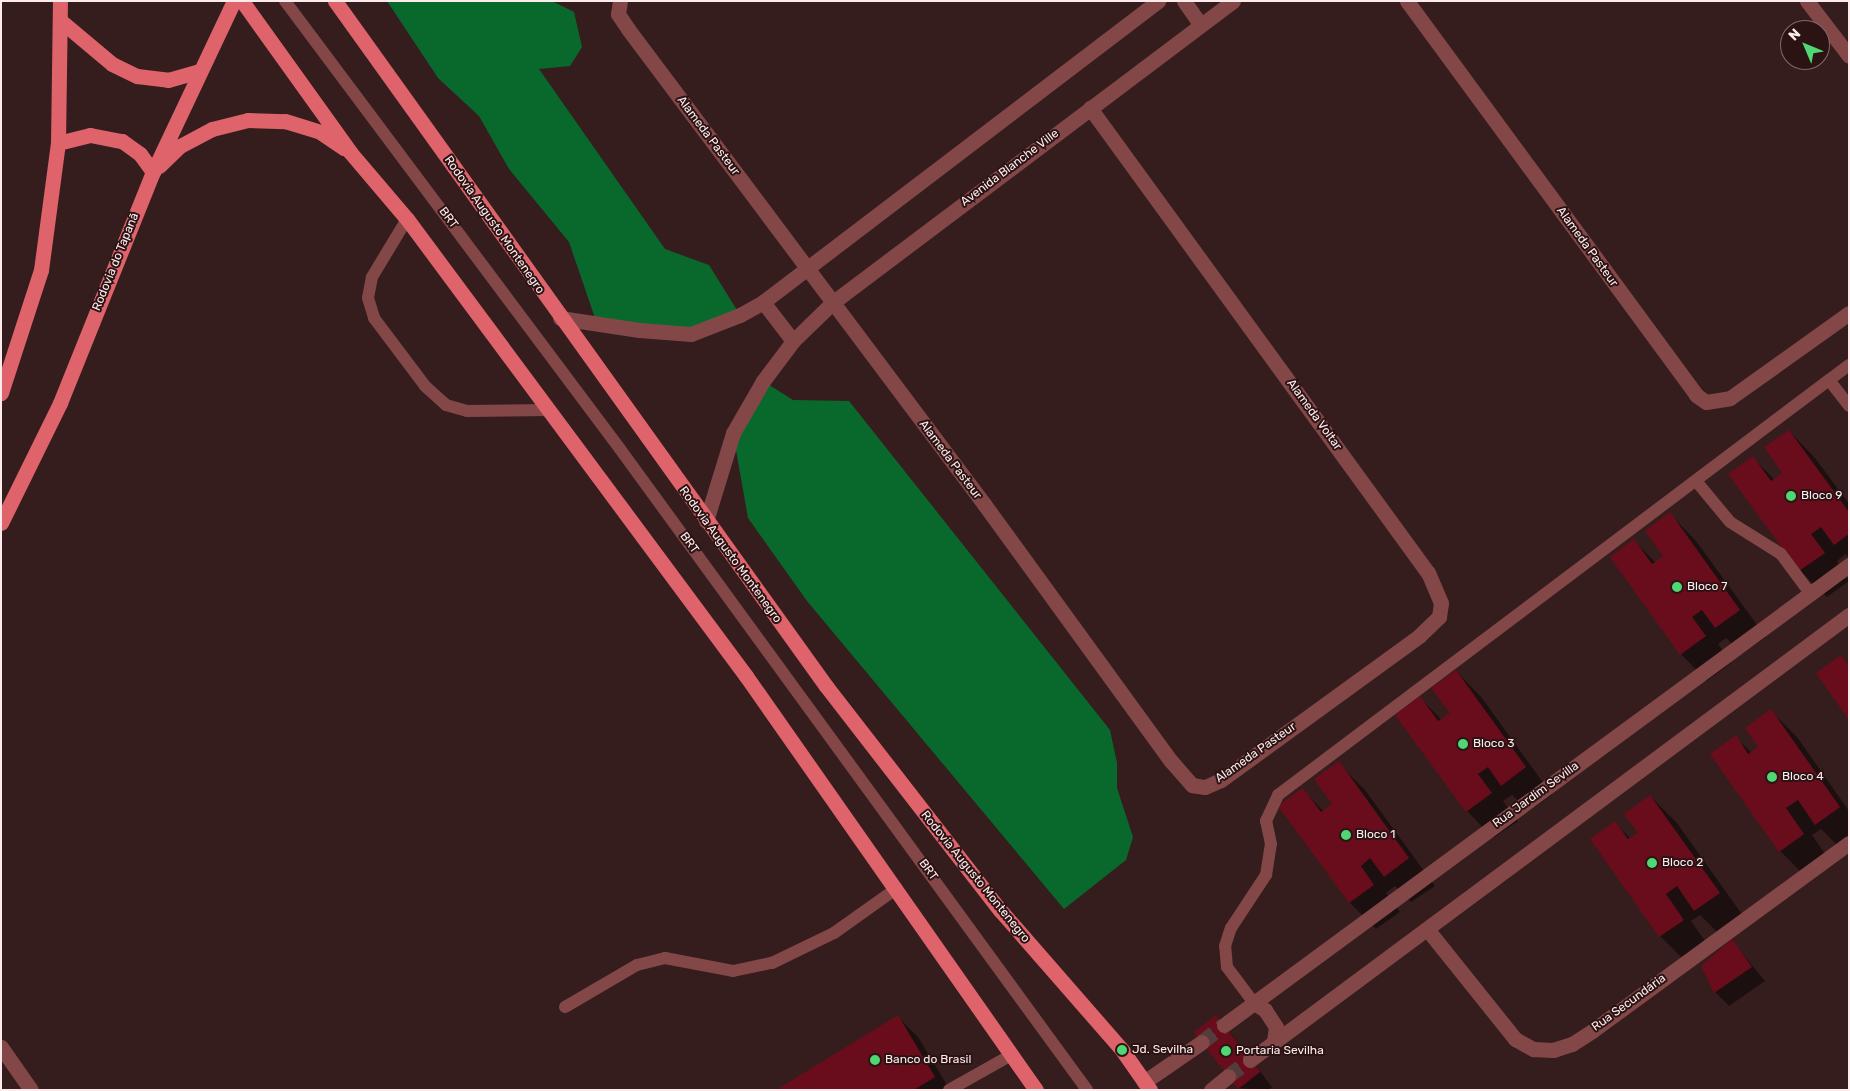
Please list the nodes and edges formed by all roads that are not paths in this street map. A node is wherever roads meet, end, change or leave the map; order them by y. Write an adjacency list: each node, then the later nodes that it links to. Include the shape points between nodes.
1 (60, 1): 12 (main road)
2 (234, 1): 15 (main road, Rodovia do Tapanã)
3 (242, 1): 18 (main road)
4 (285, 1): 55 (lane, BRT, via 614,441)
5 (334, 1): 25 (main road, Rodovia Augusto Montenegro)
6 (620, 1): 21 (street, Alameda Pasteur, via 618,14 628,29)
7 (1158, 1): 21 (street)
8 (1184, 1): 13 (street)
9 (1233, 1): 13 (street, Avenida Blanche Ville)
10 (1407, 1): 24 (street, Alameda Pasteur, via 1696,395 1706,402 1730,398)
11 (1807, 1): 14 (street)
12 (62, 22): 15 (main road, via 112,64 136,76 168,80); 17 (main road)
13 (1200, 24): 16 (street, Avenida Blanche Ville)
14 (1849, 56)
15 (199, 71): 19 (main road, Rodovia do Tapanã)
16 (1090, 108): 23 (street, Avenida Blanche Ville); 38 (street, Alameda Voltar, via 1308,406 1437,590 1441,603 1433,624)
17 (58, 144): 19 (main road, via 90,135 122,141 140,154); 29 (main road, via 42,270)
18 (350, 152): 19 (main road, via 320,132 285,121 248,120 212,129 196,137 180,146); 20 (main road)
19 (153, 172): 34 (main road, Rodovia do Tapanã, via 60,402)
20 (407, 219): 31 (main road); 31 (lane, via 372,277 368,298 374,318 425,386 446,405 467,411)
21 (806, 269): 22 (street); 23 (street, Alameda Pasteur)
22 (763, 302): 25 (street, via 740,315 691,334); 26 (street)
23 (832, 303): 26 (street, Avenida Blanche Ville); 38 (street, Alameda Pasteur, via 1192,785 1205,787 1221,780)
24 (1849, 312)
25 (560, 318): 33 (main road, Rodovia Augusto Montenegro)
26 (793, 341): 33 (street, Avenida Blanche Ville, via 763,381 733,433)
27 (1849, 365): 28 (lane)
28 (1829, 380): 30 (lane); 32 (lane)
29 (1, 393)
30 (1849, 406)
31 (549, 410): 40 (main road, via 746,676)
32 (1696, 481): 36 (lane, via 1730,522 1781,554); 42 (lane, via 1278,795 1266,821 1271,844 1266,875 1231,928 1225,946 1227,967)
33 (706, 522): 51 (main road, Rodovia Augusto Montenegro, via 906,791 1000,910 1122,1050)
34 (1, 524)
35 (1849, 565): 36 (street, Rua Jardim Sevilla)
36 (1810, 593): 42 (street, Rua Jardim Sevilla)
37 (1849, 615): 41 (street)
38 (1328, 701)
39 (1849, 843): 41 (street, Rua Secundária, via 1592,1031 1572,1044 1553,1050 1533,1049 1515,1039)
40 (896, 888): 43 (lane, via 834,933 772,962 733,971 665,958 637,965); 48 (main road)
41 (1427, 929): 46 (street)
42 (1254, 1003): 44 (street, Rua Jardim Sevilla); 46 (street, via 1265,1010 1276,1027)
43 (565, 1007)
44 (1224, 1025)
45 (1202, 1042): 51 (street)
46 (1274, 1042): 49 (street)
47 (1, 1047): 52 (street)
48 (1013, 1054): 53 (lane); 54 (main road)
49 (1250, 1060)
50 (1228, 1076): 56 (street)
51 (1147, 1086)
52 (31, 1090)
53 (949, 1090)
54 (1036, 1090)
55 (1087, 1090)
56 (1210, 1090)

